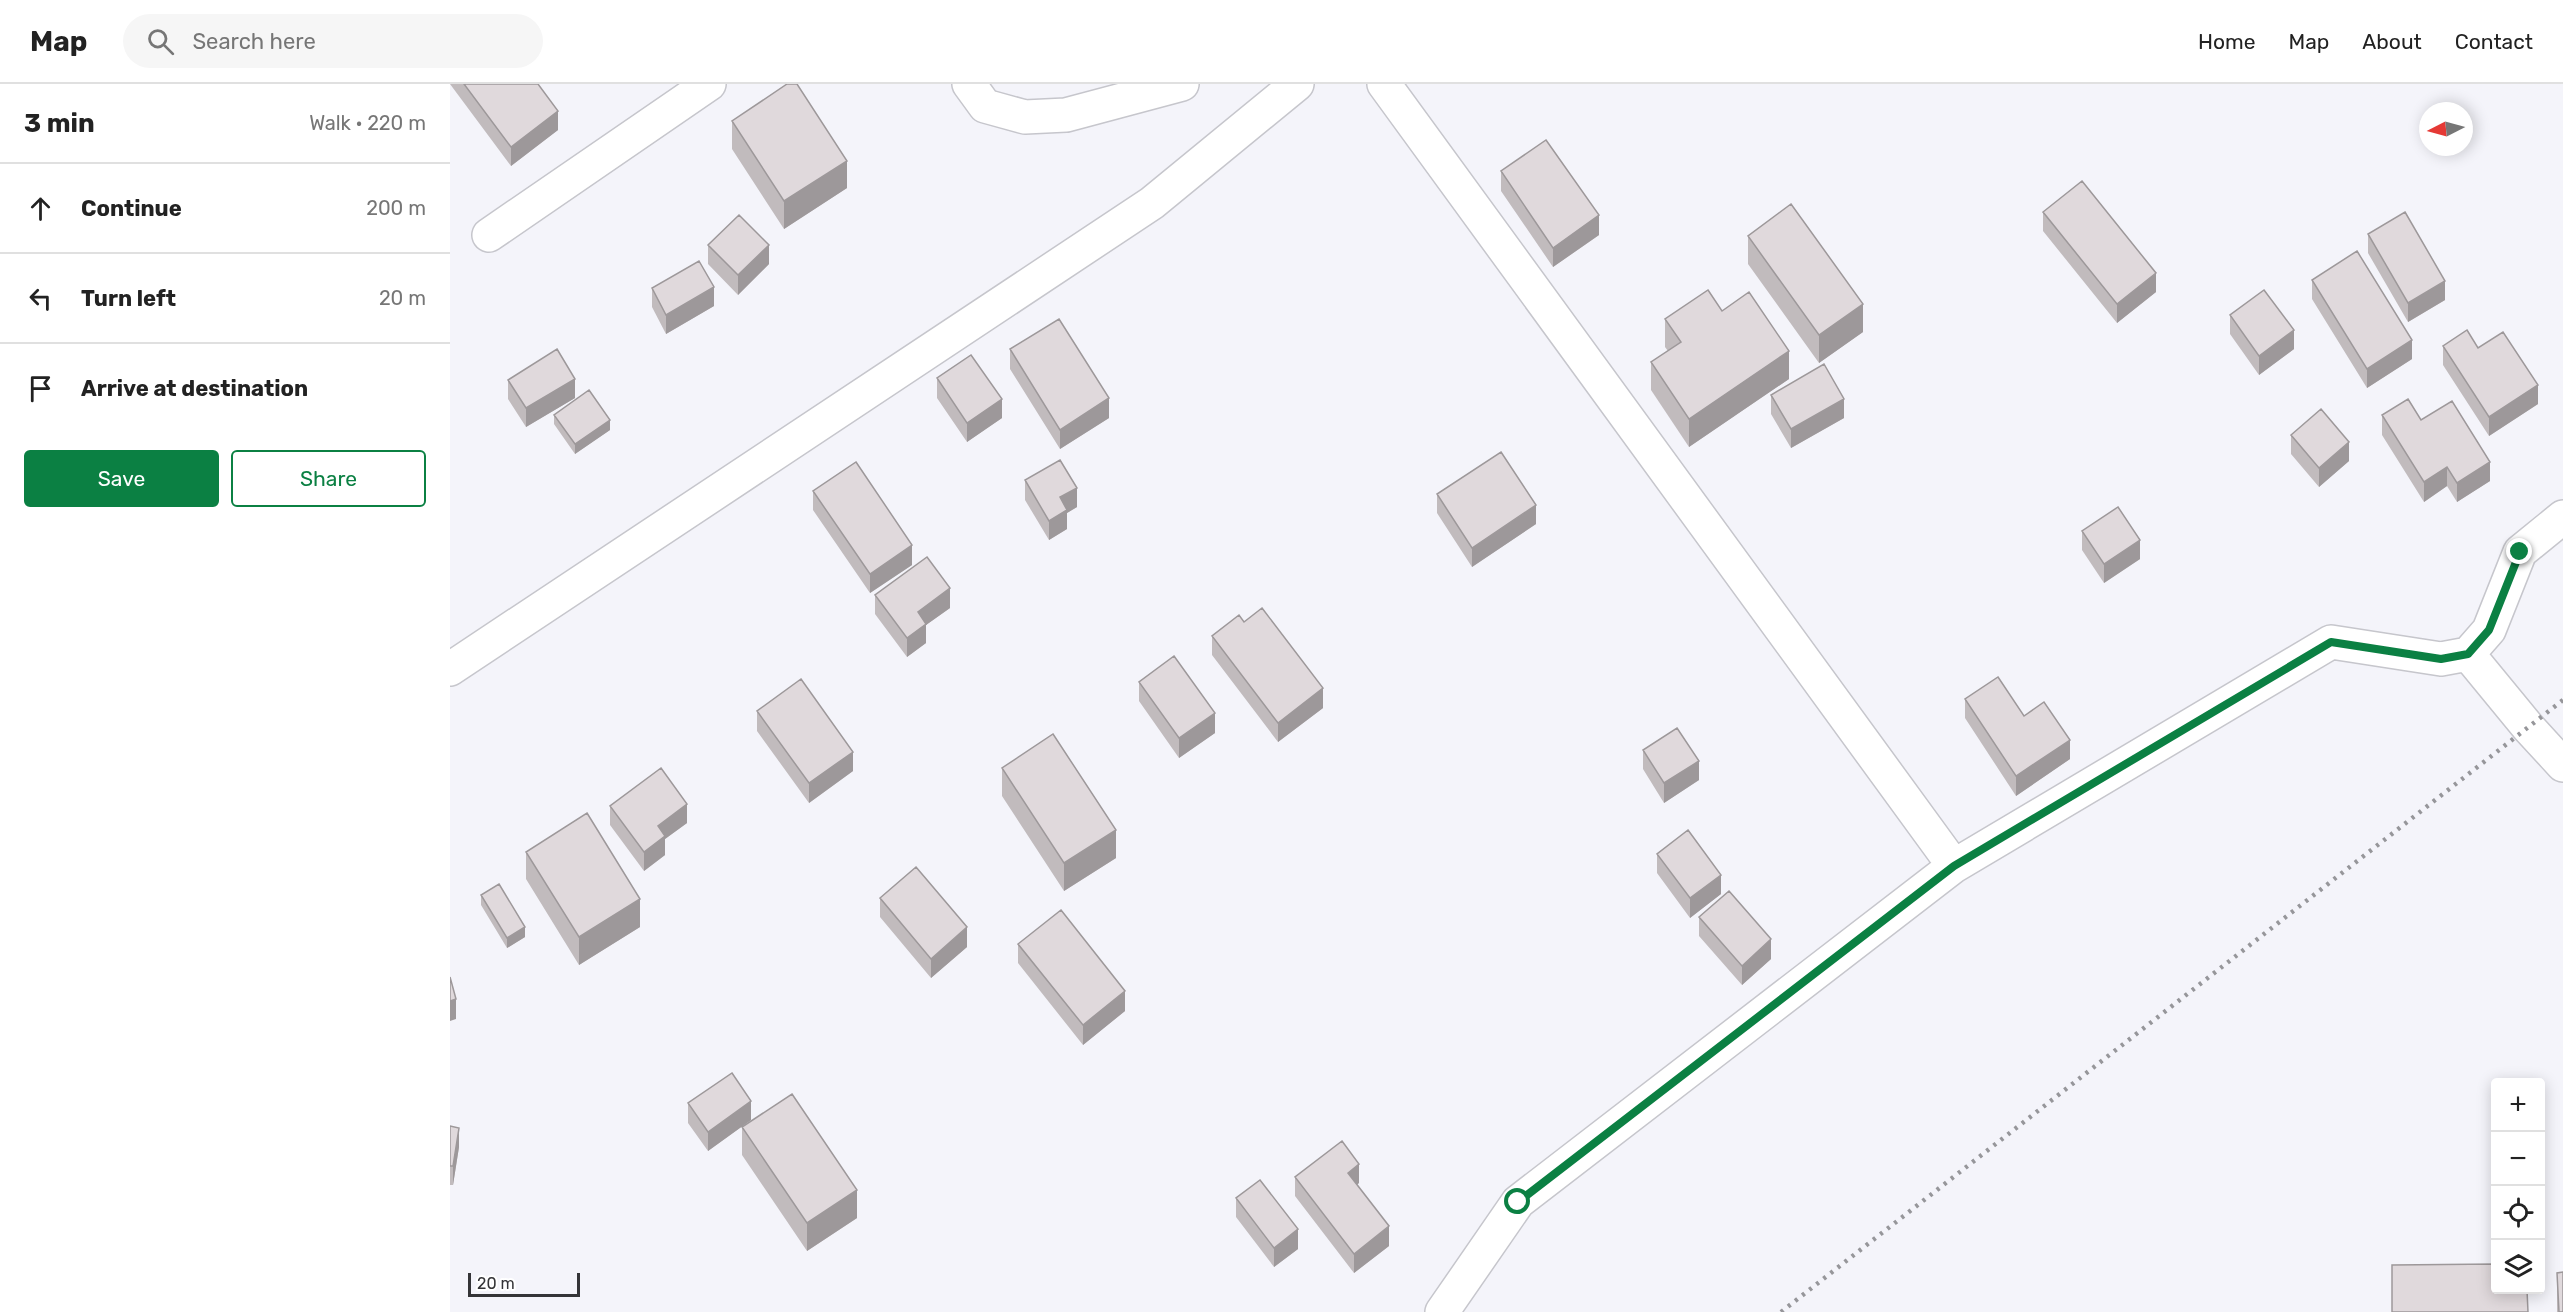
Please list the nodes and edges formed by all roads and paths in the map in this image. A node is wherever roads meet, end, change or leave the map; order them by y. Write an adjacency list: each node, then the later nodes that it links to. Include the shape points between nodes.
1 (709, 84): 6 (street)
2 (969, 84): 3 (street, via 985,106 1025,117 1066,115)
3 (1182, 84)
4 (1297, 84): 9 (street, via 1152,203)
5 (1384, 84): 11 (street)
6 (489, 235)
7 (2563, 517): 8 (street, via 2520,552 2489,630)
8 (2468, 654): 10 (street); 11 (street, via 2441,659 2331,642)
9 (450, 669)
10 (2563, 765)
11 (1954, 866): 12 (street, via 1518,1202)
12 (1442, 1312)

